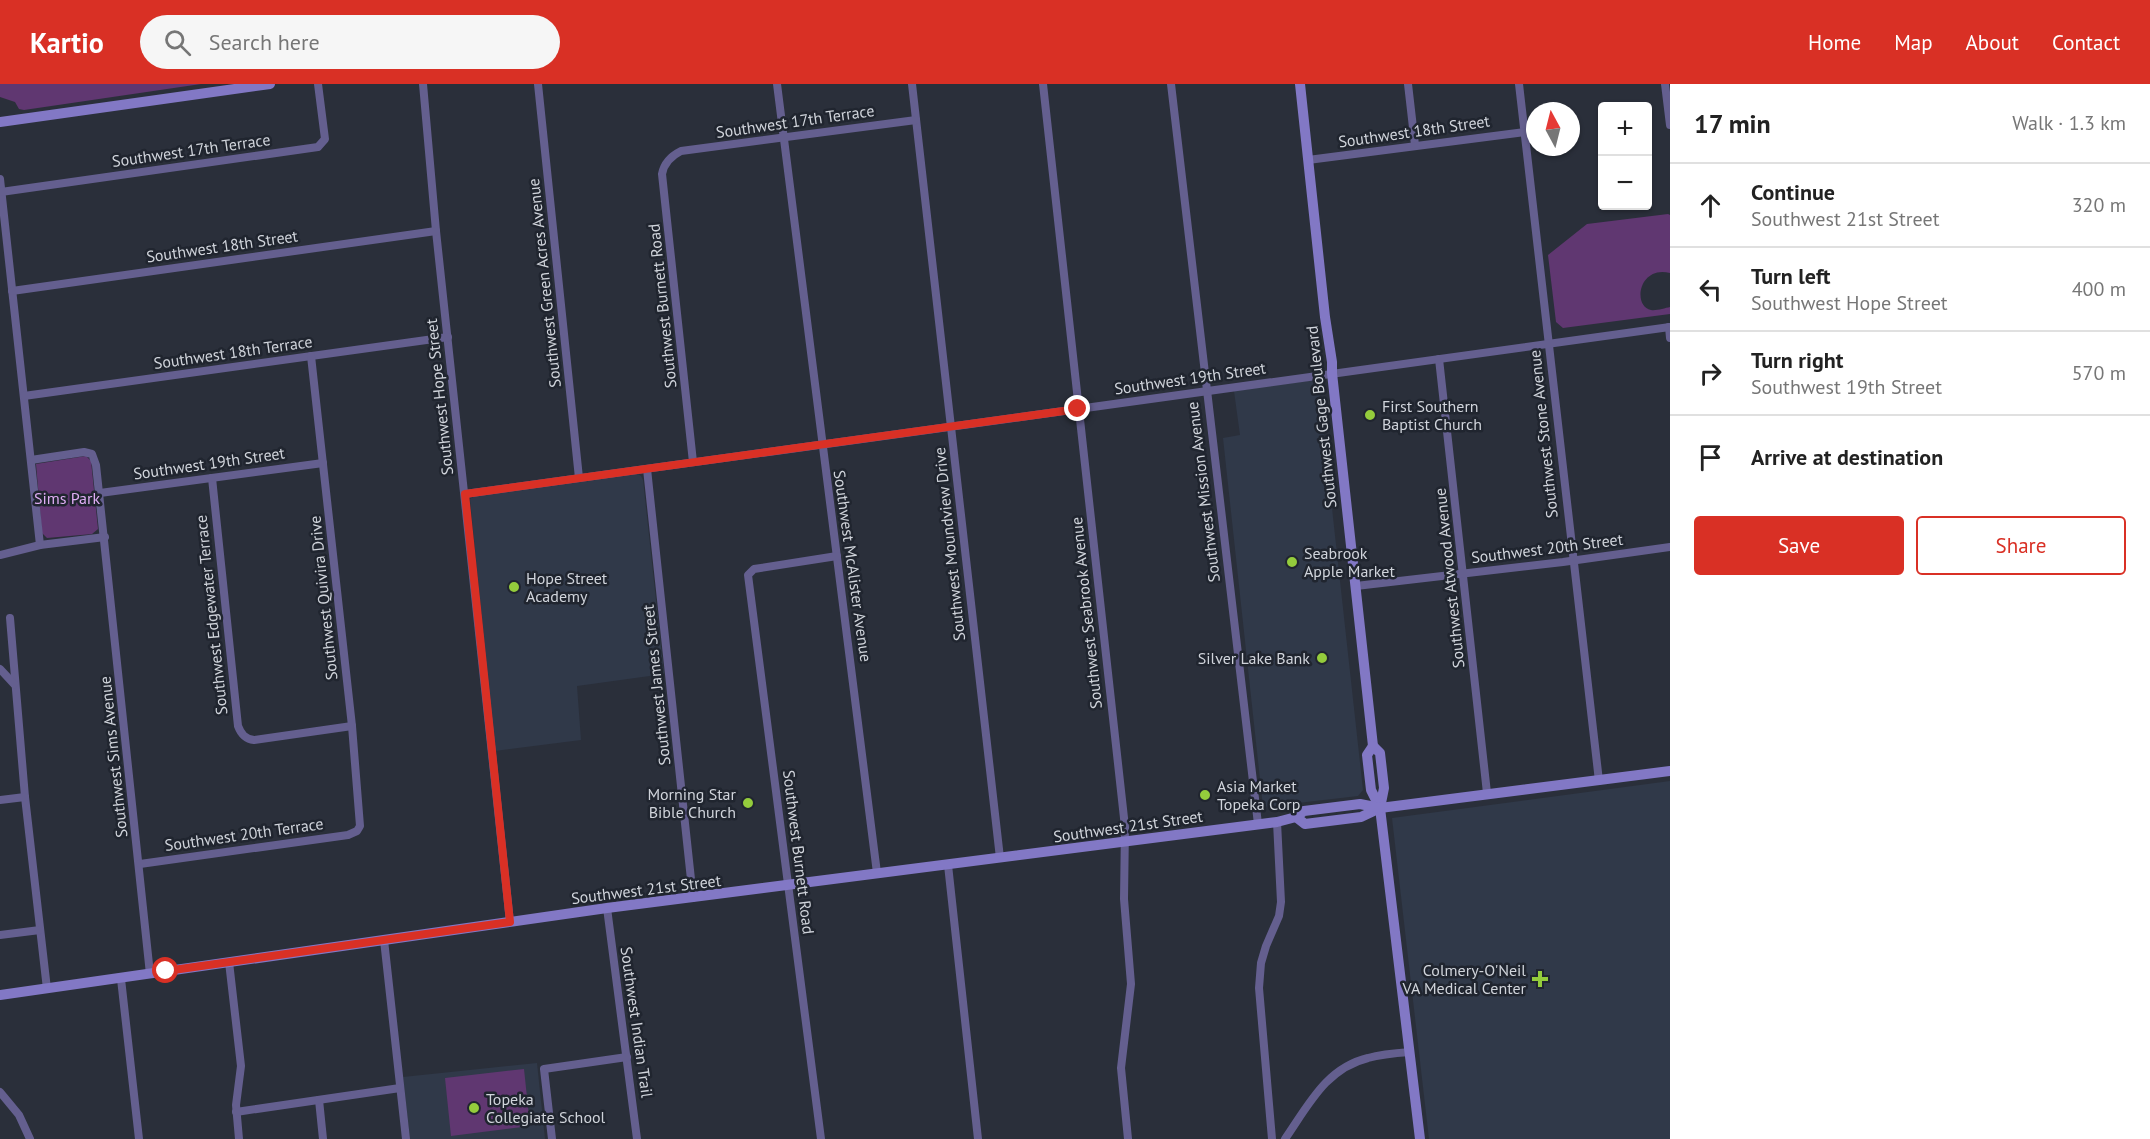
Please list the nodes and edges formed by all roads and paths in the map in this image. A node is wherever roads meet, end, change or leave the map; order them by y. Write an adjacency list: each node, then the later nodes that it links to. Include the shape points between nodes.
1 (270, 84): 14 (main road)
2 (318, 84): 22 (street, Southwest 17th Terrace, via 325,139 318,147)
3 (423, 84): 23 (street, Southwest Hope Street)
4 (538, 84): 42 (street, Southwest Green Acres Avenue)
5 (777, 84): 17 (street, Southwest McAlister Avenue)
6 (912, 84): 13 (street, Southwest Moundview Drive)
7 (1043, 84): 34 (street, Southwest Seabrook Avenue)
8 (1171, 84): 32 (street, Southwest Mission Avenue)
9 (1300, 84): 20 (main road, Southwest Gage Boulevard)
10 (1408, 84): 18 (street)
11 (1519, 84): 16 (street, Southwest Stone Avenue)
12 (1665, 84): 15 (street)
13 (916, 120): 17 (street, Southwest 17th Terrace); 35 (street, Southwest Moundview Drive)
14 (0, 122)
15 (1670, 125)
16 (1525, 132): 18 (street, Southwest 18th Street); 28 (street, Southwest Stone Avenue)
17 (783, 138): 19 (street, Southwest 17th Terrace); 36 (street, Southwest McAlister Avenue)
18 (1415, 145): 20 (street, Southwest 18th Street)
19 (678, 153): 38 (street, Southwest Burnett Road, via 662,174)
20 (1308, 160): 31 (main road, Southwest Gage Boulevard)
21 (0, 179): 22 (street)
22 (1, 192): 24 (street)
23 (436, 231): 24 (street, Southwest 18th Street); 26 (street, Southwest Hope Street)
24 (12, 291): 33 (street)
25 (1669, 327): 27 (street); 28 (street, Southwest 19th Street)
26 (447, 337): 29 (street, Southwest 18th Terrace); 44 (street, Southwest Hope Street)
27 (1670, 338)
28 (1548, 344): 30 (street, Southwest 19th Street); 50 (street, Southwest Stone Avenue)
29 (311, 356): 33 (street, Southwest 18th Terrace); 39 (street, Southwest Quivira Drive)
30 (1439, 359): 31 (street, Southwest 19th Street); 51 (street, Southwest Atwood Avenue)
31 (1332, 373): 32 (street, Southwest 19th Street); 52 (main road, Southwest Gage Boulevard)
32 (1206, 391): 34 (street, Southwest 19th Street); 64 (street, Southwest Mission Avenue)
33 (24, 396): 37 (street)
34 (1078, 409): 35 (street, Southwest 19th Street); 66 (street, Southwest Seabrook Avenue)
35 (951, 426): 36 (street, Southwest 19th Street); 67 (street, Southwest Moundview Drive)
36 (822, 445): 38 (street, Southwest 19th Street); 49 (street, Southwest McAlister Avenue)
37 (30, 460): 43 (street, Southwest Sims Avenue, via 89,453 95,457); 46 (street)
38 (693, 462): 40 (street, Southwest 19th Street)
39 (323, 463): 41 (street, Southwest 19th Street); 56 (street, Southwest Quivira Drive)
40 (647, 469): 42 (street, Southwest 19th Street); 72 (street, Southwest James Street)
41 (212, 478): 43 (street, Southwest 19th Street); 56 (street, Southwest Edgewater Terrace, via 238,726 244,736 254,740)
42 (579, 478): 44 (street, Southwest 19th Street)
43 (100, 493): 45 (street, Southwest Sims Avenue)
44 (465, 494): 74 (street, Southwest Hope Street)
45 (105, 537): 46 (street); 68 (street, Southwest Sims Avenue)
46 (40, 545): 48 (street)
47 (1670, 547): 50 (street, Southwest 20th Street)
48 (0, 555)
49 (837, 556): 70 (street, Southwest McAlister Avenue); 71 (street, Southwest Burnett Road, via 751,570 748,578)
50 (1572, 561): 51 (street, Southwest 20th Street); 58 (street, Southwest Stone Avenue)
51 (1464, 573): 52 (street, Southwest 20th Street); 59 (street, Southwest Atwood Avenue)
52 (1356, 586): 62 (main road, Southwest Gage Boulevard, via 1373,746 1367,755 1371,790)
53 (10, 618): 55 (street)
54 (0, 669): 55 (street)
55 (14, 684): 60 (street)
56 (352, 726): 65 (street, Southwest Quivira Drive, via 361,823)
57 (1670, 771): 58 (main road, Southwest 21st Street)
58 (1599, 781): 59 (main road, Southwest 21st Street)
59 (1487, 793): 62 (main road, Southwest 21st Street)
60 (25, 797): 61 (street); 75 (street)
61 (0, 800)
62 (1380, 808): 63 (main road, Southwest 21st Street, via 1360,804 1304,811); 83 (main road, Southwest Gage Boulevard)
63 (1276, 822): 64 (main road, Southwest 21st Street); 99 (street, via 1281,902 1266,946 1259,988)
64 (1258, 824): 66 (main road, Southwest 21st Street)
65 (353, 833): 68 (street, Southwest 20th Terrace)
66 (1125, 842): 67 (main road, Southwest 21st Street); 98 (street, Southwest Seabrook Avenue, via 1124,893 1131,984 1121,1068)
67 (1000, 858): 69 (main road, Southwest 21st Street)
68 (140, 864): 79 (street, Southwest Sims Avenue)
69 (948, 865): 70 (main road, Southwest 21st Street); 97 (street)
70 (877, 873): 71 (main road, Southwest 21st Street)
71 (787, 886): 72 (main road, Southwest 21st Street); 96 (street, Southwest Burnett Road)
72 (693, 898): 73 (main road, Southwest 21st Street)
73 (607, 908): 74 (main road, Southwest 21st Street); 84 (street, Southwest Indian Trail)
74 (510, 922): 77 (main road, Southwest 21st Street)
75 (40, 930): 76 (street); 81 (street)
76 (0, 935)
77 (384, 940): 78 (main road, Southwest 21st Street); 85 (street)
78 (229, 962): 79 (main road, Southwest 21st Street); 88 (street, via 241,1066)
79 (150, 974): 80 (main road, Southwest 21st Street)
80 (121, 979): 81 (main road, Southwest 21st Street); 90 (street)
81 (47, 989): 82 (main road, Southwest 21st Street)
82 (0, 995)
83 (1410, 1052): 100 (street, via 1364,1059 1336,1072 1323,1084); 101 (main road, Southwest Gage Boulevard)
84 (627, 1057): 94 (street, via 544,1069); 95 (street, Southwest Indian Trail)
85 (400, 1088): 87 (street); 93 (street)
86 (0, 1092): 89 (street, via 19,1115)
87 (319, 1100): 88 (street); 92 (street)
88 (236, 1112): 91 (street)
89 (30, 1139)
90 (139, 1139)
91 (239, 1139)
92 (323, 1139)
93 (406, 1139)
94 (552, 1139)
95 (637, 1139)
96 (821, 1139)
97 (978, 1139)
98 (1128, 1139)
99 (1272, 1139)
100 (1285, 1139)
101 (1420, 1139)

